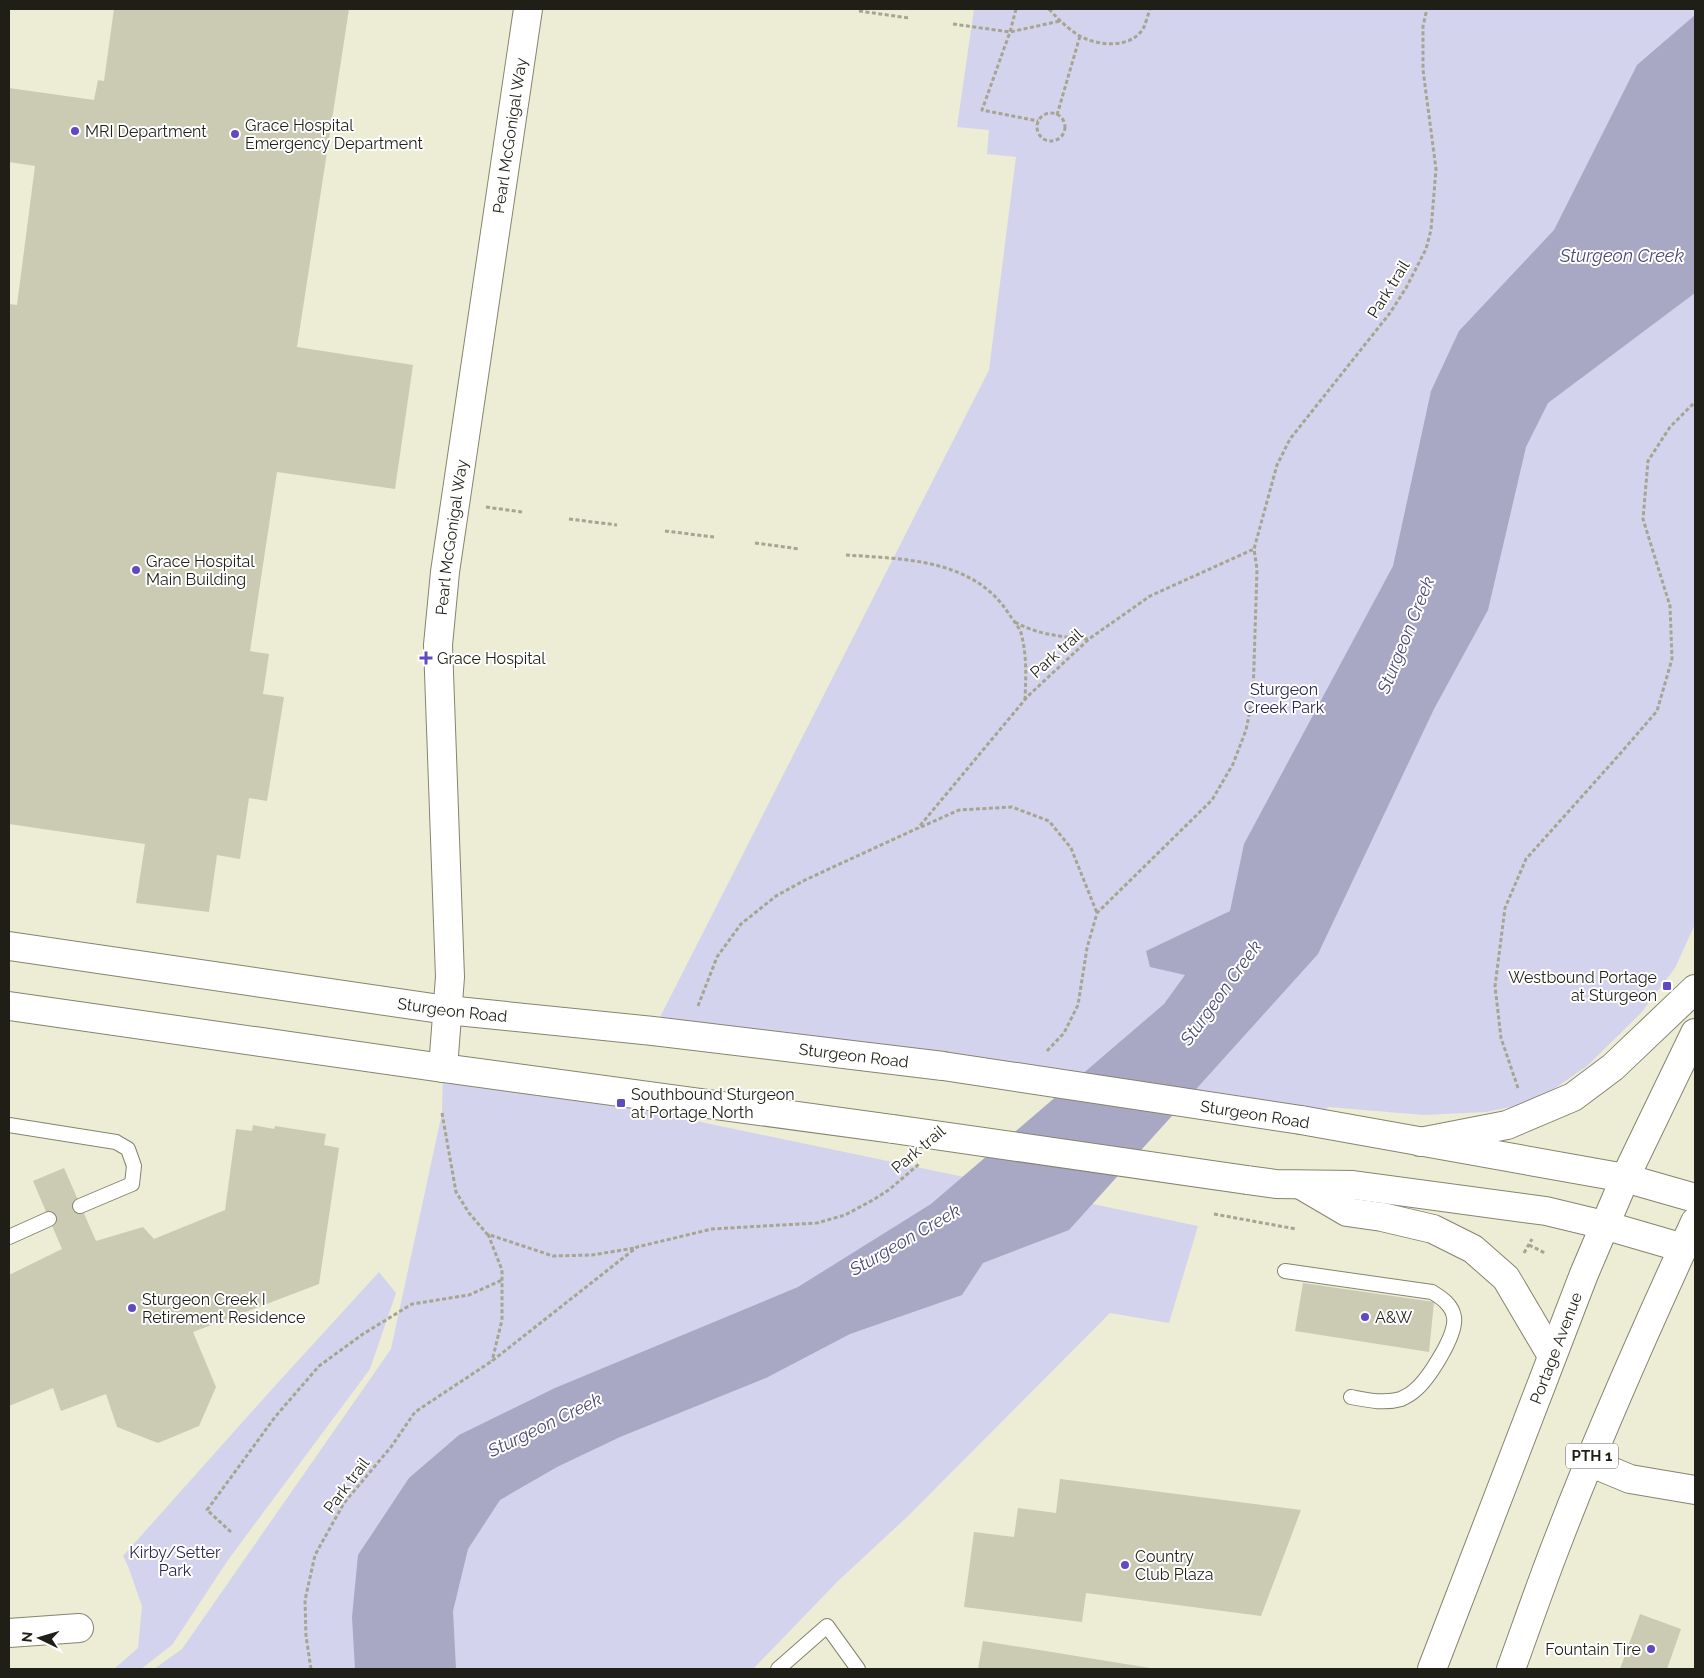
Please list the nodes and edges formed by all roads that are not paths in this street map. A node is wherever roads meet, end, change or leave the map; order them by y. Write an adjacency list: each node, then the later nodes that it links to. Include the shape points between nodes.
1 (528, 9): 5 (main road, Pearl McGonigal Way, via 445,572 438,645 450,978)
2 (9, 946): 5 (main road, Sturgeon Road)
3 (1695, 989): 9 (main road, via 1613,1067 1573,1097 1507,1126)
4 (9, 1006): 7 (main road)
5 (447, 1010): 7 (main road, Pearl McGonigal Way); 9 (main road, Sturgeon Road, bridge, via 943,1066 1301,1120)
6 (1695, 1033): 10 (main road, Portage Avenue)
7 (443, 1068): 11 (main road, bridge)
8 (9, 1125): 13 (lane, via 116,1142 128,1149 134,1166 132,1184)
9 (1420, 1142): 10 (main road, Sturgeon Road)
10 (1625, 1178): 12 (main road, Sturgeon Road); 16 (main road, Portage Avenue)
11 (1301, 1185): 16 (main road, via 1353,1185 1546,1211); 20 (main road, via 1346,1212 1433,1229 1473,1249 1506,1278)
12 (1695, 1198)
13 (80, 1206)
14 (49, 1219): 17 (lane)
15 (1695, 1222): 18 (main road, PTH 1)
16 (1604, 1225): 18 (main road); 20 (main road, Portage Avenue)
17 (9, 1237)
18 (1683, 1248): 22 (main road, PTH 1)
19 (1285, 1271): 21 (lane, via 1432,1292 1444,1299 1451,1309 1454,1328 1429,1375 1414,1392 1386,1402)
20 (1552, 1356): 28 (main road, Portage Avenue)
21 (1351, 1397)
22 (1589, 1462): 23 (main road, via 1630,1479); 29 (main road, PTH 1)
23 (1695, 1490)
24 (79, 1628): 25 (main road)
25 (9, 1633)
26 (778, 1669): 27 (lane, via 827,1626)
27 (858, 1669)
28 (1432, 1669)
29 (1511, 1669)

